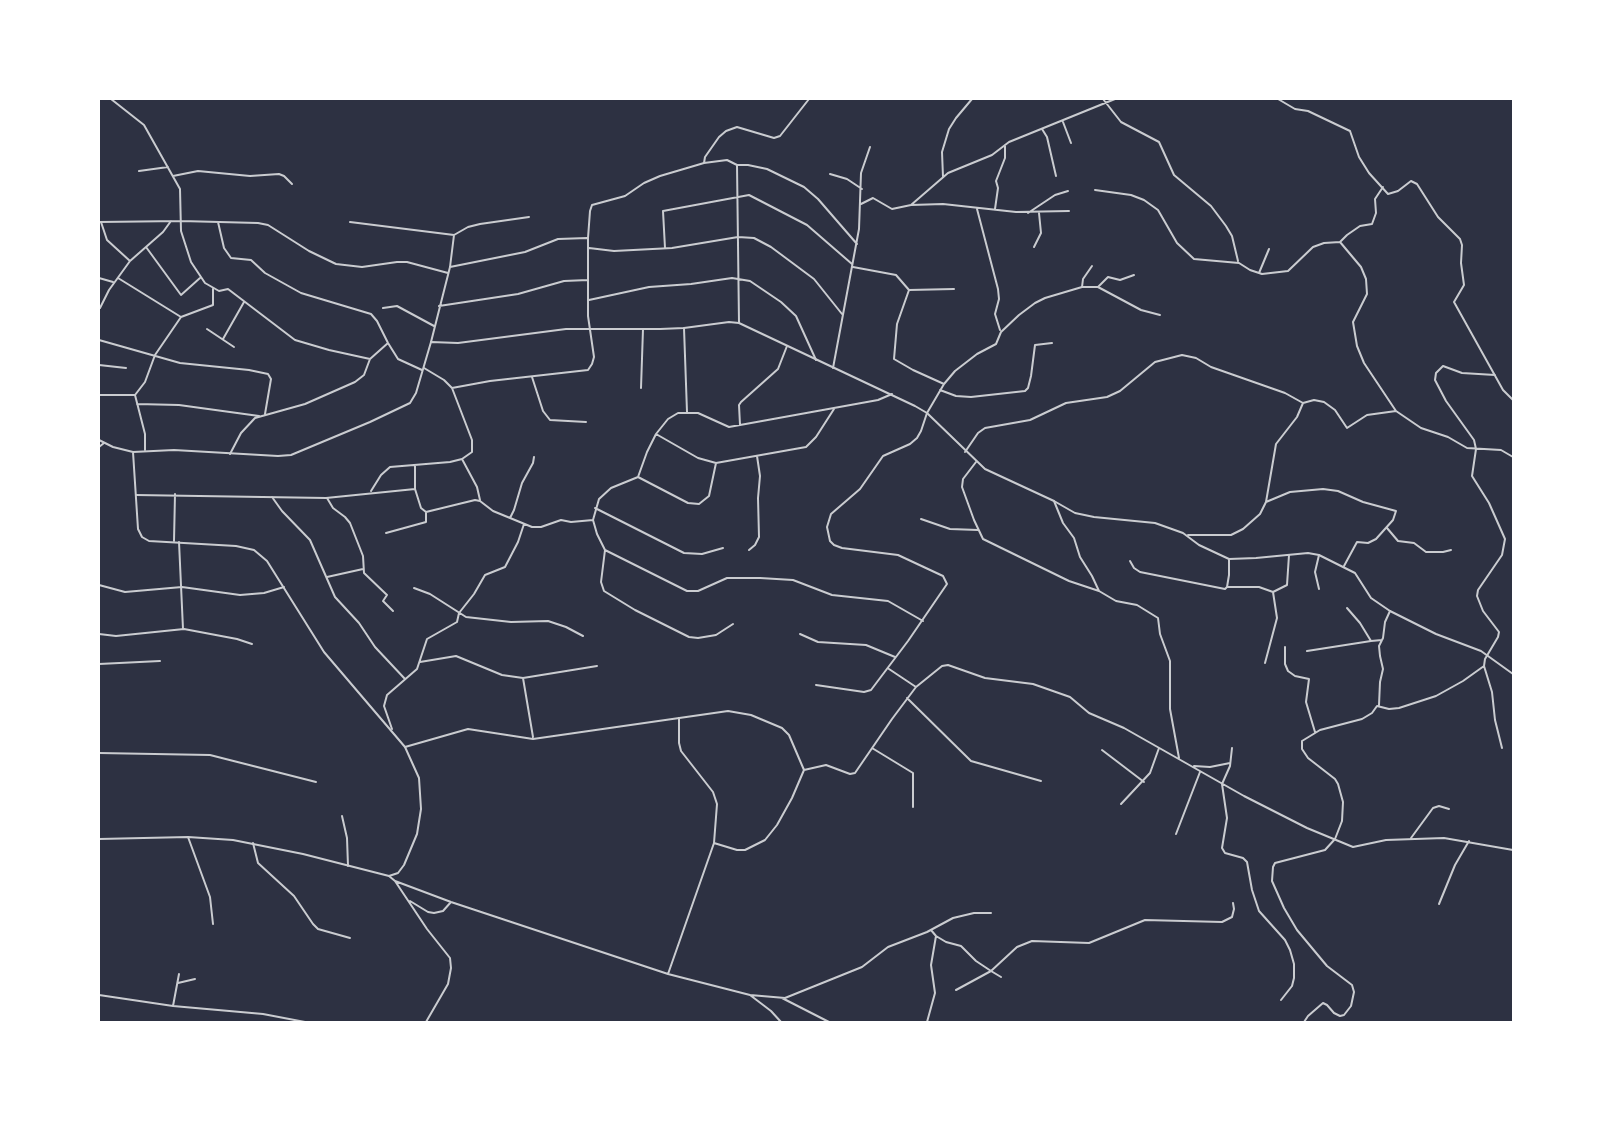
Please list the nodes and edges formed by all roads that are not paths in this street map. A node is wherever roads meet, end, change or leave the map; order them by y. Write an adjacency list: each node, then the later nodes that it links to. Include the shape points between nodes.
1 (111, 99): 15 (street, via 144,125)
2 (809, 99): 13 (street, via 780,136 774,138 737,127 720,137)
3 (972, 99): 20 (street, via 949,129 942,152)
4 (1103, 99): 7 (street)
5 (1115, 99): 7 (street)
6 (1278, 99): 22 (street, via 1350,131 1359,157)
7 (1106, 103): 8 (street); 51 (street, via 1121,122 1159,142 1174,175 1199,195 1226,226)
8 (1063, 122): 9 (street); 10 (street)
9 (1042, 129): 11 (street); 19 (street)
10 (1071, 142)
11 (1005, 146): 20 (street); 30 (street, via 996,181)
12 (870, 147): 23 (street, via 861,173)
13 (704, 163): 14 (street, via 730,160); 42 (street, via 660,176 625,196 592,205)
14 (737, 165): 26 (street); 44 (street, via 767,169 804,187)
15 (168, 167): 16 (street); 18 (street)
16 (139, 171)
17 (830, 174): 23 (street)
18 (173, 176): 21 (street, via 198,171 250,176 279,174); 36 (street, via 181,192)
19 (1056, 176)
20 (943, 177): 28 (street)
21 (292, 184)
22 (1383, 187): 43 (street, via 1375,199 1373,223 1360,226); 98 (street, via 1388,194 1414,182 1460,240 1464,285 1454,302)
23 (862, 189): 27 (street)
24 (1068, 190): 33 (street)
25 (1095, 190): 51 (street, via 1144,200 1158,210 1178,243 1194,259)
26 (737, 198): 41 (street); 48 (street, via 663,210); 52 (street, via 749,195 795,217)
27 (861, 204): 28 (street, via 873,198 892,209); 44 (street)
28 (911, 206): 29 (street)
29 (976, 208): 30 (street); 83 (street, via 998,289 995,314)
30 (995, 209): 33 (street)
31 (1069, 211): 32 (street)
32 (1039, 212): 33 (street); 46 (street, via 1041,233)
33 (1028, 213)
34 (529, 217): 40 (street, via 474,225)
35 (171, 221): 36 (street); 37 (street); 45 (street)
36 (181, 221): 38 (street); 60 (street, via 189,258)
37 (100, 222): 50 (street, via 107,240)
38 (219, 222): 55 (street, via 264,224 336,264 362,267 407,262); 87 (street, via 224,248 231,258 251,260 264,273 305,295 371,314)
39 (350, 222): 40 (street)
40 (454, 235): 54 (street)
41 (738, 237): 48 (street); 61 (street); 74 (street, via 754,238 771,246 814,279)
42 (588, 238): 47 (street); 54 (street, via 558,239 525,252)
43 (1340, 242): 56 (street, via 1313,247 1288,271); 111 (street, via 1365,272 1367,294 1353,322 1357,346)
44 (856, 244): 52 (street)
45 (147, 247): 50 (street); 60 (street, via 181,295)
46 (1034, 247)
47 (589, 248): 48 (street); 62 (street)
48 (665, 248)
49 (1269, 249): 56 (street)
50 (130, 261): 59 (street)
51 (1239, 263): 56 (street)
52 (852, 266): 68 (street, via 896,275); 74 (street)
53 (1092, 266): 64 (street)
54 (450, 267): 55 (street)
55 (448, 273): 71 (street)
56 (1259, 273)
57 (1134, 274): 65 (street, via 1120,280 1108,277)
58 (99, 278): 63 (street)
59 (118, 278): 63 (street); 76 (street)
60 (200, 278): 66 (street)
61 (739, 278): 69 (street, via 649,287); 77 (street); 93 (street, via 755,283 792,311)
62 (588, 280): 69 (street); 71 (street, via 564,280 518,294)
63 (114, 282): 72 (street)
64 (1082, 287): 65 (street); 83 (street, via 1035,303)
65 (1098, 287): 75 (street, via 1141,310)
66 (213, 289): 70 (street, via 228,289); 76 (street, via 212,306)
67 (954, 289): 68 (street)
68 (909, 290): 100 (street, via 897,324 894,358)
69 (589, 300): 79 (street)
70 (245, 302): 84 (street); 92 (street, via 295,340)
71 (439, 306): 78 (street)
72 (100, 308)
73 (383, 308): 78 (street, via 397,306)
74 (842, 314): 96 (street)
75 (1160, 315)
76 (181, 317): 91 (street)
77 (739, 323): 80 (street); 89 (street)
78 (434, 326): 86 (street)
79 (588, 327): 82 (street); 86 (street, via 458,343); 99 (street, via 594,357 588,370)
80 (684, 328): 82 (street); 112 (street)
81 (207, 329): 84 (street)
82 (643, 330): 102 (street)
83 (1001, 332): 100 (street, via 996,344 977,354)
84 (223, 339): 90 (street)
85 (99, 340): 91 (street)
86 (431, 342): 97 (street)
87 (387, 343): 92 (street); 97 (street, via 398,359)
88 (1052, 343): 103 (street, via 1035,345 1025,391 971,397)
89 (787, 346): 93 (street); 117 (street, via 778,369 739,405)
90 (234, 347)
91 (156, 356): 106 (street); 114 (street, via 269,375)
92 (370, 359): 114 (street, via 364,375 355,382 294,408)
93 (816, 360): 96 (street)
94 (99, 365): 95 (street)
95 (126, 368)
96 (833, 368): 104 (street)
97 (423, 369): 101 (street); 126 (street, via 410,402 370,422 291,455)
98 (1495, 375): 107 (street); 122 (street, via 1462,373 1443,366 1435,376)
99 (532, 377): 101 (street); 116 (street, via 550,420)
100 (944, 384): 103 (street)
101 (452, 388): 130 (street, via 473,445 472,452)
102 (641, 388)
103 (940, 390): 113 (street)
104 (892, 394): 110 (street); 113 (street)
105 (99, 395): 106 (street)
106 (135, 396): 109 (street)
107 (1513, 400)
108 (1303, 403): 111 (street, via 1324,402 1347,428 1367,414); 125 (street, via 1182,355 1155,362 1107,397 1066,403 1030,420 985,428); 143 (street, via 1276,444)
109 (136, 404): 115 (street, via 179,405); 123 (street, via 144,428)
110 (834, 409): 117 (street); 127 (street, via 806,447)
111 (1396, 411): 122 (street, via 1421,428)
112 (687, 412): 117 (street, via 701,414 727,428); 118 (street, via 671,416)
113 (927, 413): 125 (street); 179 (street, via 916,438 883,456 860,489 831,514 827,527 831,541 838,547 893,554 945,578 946,587)
114 (265, 414): 115 (street)
115 (259, 416): 126 (street, via 241,433)
116 (586, 422)
117 (740, 425)
118 (656, 434): 132 (street); 134 (street)
119 (99, 440): 120 (street)
120 (104, 443): 121 (street); 124 (street)
121 (99, 447)
122 (1476, 449): 129 (street, via 1501,450); 190 (street, via 1471,475 1505,539 1502,555 1477,593 1483,610 1499,632)
123 (145, 450): 124 (street); 126 (street)
124 (133, 452): 138 (street)
125 (965, 452): 131 (street)
126 (230, 454)
127 (757, 456): 132 (street); 157 (street, via 759,537)
128 (534, 457): 146 (street)
129 (1513, 457)
130 (462, 459): 133 (street); 141 (street)
131 (976, 462): 142 (street, via 991,473); 151 (street, via 962,484)
132 (716, 463): 134 (street, via 709,496 699,504 688,503)
133 (415, 465): 135 (street); 136 (street, via 390,467)
134 (638, 477): 144 (street, via 604,492)
135 (415, 489): 136 (street); 145 (street)
136 (371, 492): 140 (street)
137 (175, 494): 138 (street); 139 (street); 154 (street)
138 (135, 495): 154 (street, via 142,537 149,541)
139 (272, 497): 140 (street); 166 (street, via 314,547)
140 (326, 498): 165 (street, via 350,523 363,556)
141 (480, 501): 145 (street); 146 (street)
142 (1054, 501): 153 (street, via 1081,515 1152,522); 173 (street)
143 (1266, 502): 150 (street, via 1292,492 1333,490 1396,511); 153 (street, via 1260,514 1231,535)
144 (595, 508): 148 (street); 156 (street, via 684,553 702,554)
145 (426, 512): 152 (street, via 426,522)
146 (510, 518): 149 (street)
147 (921, 519): 151 (street, via 950,529)
148 (593, 520): 149 (street, via 561,520 537,528); 159 (street)
149 (524, 524): 178 (street, via 505,567 485,575)
150 (1387, 528): 158 (street, via 1398,541 1414,543 1426,552); 164 (street, via 1373,541 1357,542)
151 (978, 530): 173 (street, via 991,544)
152 (386, 533)
153 (1186, 535): 162 (street)
154 (174, 541): 155 (street)
155 (178, 542): 168 (street); 169 (street, via 251,549 267,561)
156 (723, 548)
157 (749, 549)
158 (1450, 549)
159 (604, 550): 179 (street, via 687,591 733,578 793,580 832,595 888,602); 180 (street, via 602,588 617,600 693,638 716,635)
160 (1289, 555): 161 (street); 162 (street); 174 (street, via 1287,585)
161 (1319, 555): 164 (street); 172 (street, via 1315,570)
162 (1229, 559): 170 (street)
163 (1130, 561): 170 (street, via 1140,572)
164 (1344, 566): 177 (street, via 1357,576 1371,598)
165 (363, 570): 166 (street); 176 (street, via 387,595 383,601)
166 (326, 577): 201 (street, via 335,597)
167 (99, 585): 168 (street, via 125,592)
168 (182, 587): 169 (street, via 240,595); 181 (street)
169 (284, 587): 207 (street, via 324,652)
170 (1227, 587): 174 (street, via 1259,587)
171 (414, 588): 178 (street)
172 (1319, 589)
173 (1099, 591): 217 (street, via 1116,601 1137,605 1158,618 1170,662 1170,709)
174 (1273, 592): 194 (street, via 1277,618)
175 (1347, 608): 186 (street)
176 (393, 611)
177 (1390, 611): 185 (street); 190 (street)
178 (459, 613): 184 (street, via 470,618 511,622 548,621); 193 (street, via 456,623 426,641)
179 (923, 621): 191 (street)
180 (733, 624)
181 (183, 629): 182 (street, via 116,636); 187 (street)
182 (99, 634)
183 (800, 634): 191 (street, via 814,642 866,645)
184 (584, 636)
185 (1382, 640): 186 (street); 205 (street)
186 (1371, 641): 189 (street)
187 (252, 644)
188 (1285, 647): 208 (street, via 1288,671 1309,679 1306,702)
189 (1307, 651)
190 (1488, 655): 197 (street); 199 (street)
191 (895, 657): 198 (street)
192 (160, 661): 195 (street)
193 (420, 662): 200 (street, via 459,656 502,675); 201 (street)
194 (1265, 663)
195 (99, 664)
196 (597, 666): 200 (street)
197 (1484, 666): 205 (street, via 1430,698 1399,708); 214 (street)
198 (888, 668): 202 (street, via 866,692); 203 (street)
199 (1513, 674)
200 (523, 678): 209 (street)
201 (406, 680): 207 (street, via 385,698)
202 (816, 685)
203 (916, 687): 204 (street); 212 (street, via 948,665 990,679 1033,684 1070,697 1089,712)
204 (907, 698): 211 (street); 222 (street, via 971,761)
205 (1379, 705): 208 (street, via 1357,722)
206 (679, 718): 209 (street); 220 (street, via 736,712 778,726 789,735); 237 (street, via 681,751 711,787 716,799)
207 (392, 729): 210 (street)
208 (1315, 732): 233 (street, via 1304,738 1301,746 1308,758 1335,779 1340,789 1343,813)
209 (533, 739): 210 (street, via 468,729)
210 (405, 747): 240 (street, via 419,778 420,818 404,865)
211 (872, 748): 220 (street, via 853,774 826,765); 227 (street, via 913,773)
212 (1159, 748): 217 (street); 224 (street)
213 (1232, 748): 218 (street)
214 (1502, 748)
215 (1102, 750): 224 (street)
216 (99, 753): 223 (street, via 210,755)
217 (1179, 759): 219 (street)
218 (1231, 763): 219 (street); 225 (street)
219 (1191, 766): 221 (street)
220 (804, 770): 237 (street, via 782,816 765,840 741,850)
221 (1200, 772): 225 (street); 230 (street)
222 (1041, 781)
223 (316, 782)
224 (1144, 782): 226 (street)
225 (1222, 784): 233 (street); 261 (street, via 1227,818 1222,850 1247,862 1259,911 1287,943 1293,957 1294,983)
226 (1121, 804)
227 (913, 807)
228 (1449, 809): 234 (street, via 1433,808)
229 (342, 816): 239 (street)
230 (1176, 834)
231 (188, 837): 232 (street); 236 (street); 247 (street, via 210,897)
232 (99, 839)
233 (1335, 839): 234 (street, via 1357,848 1386,840); 268 (street, via 1324,850 1275,863 1272,870 1273,886 1295,927 1327,966 1354,990 1351,1006 1344,1015 1334,1013 1323,1003)
234 (1411, 840): 235 (street)
235 (1469, 841): 238 (street); 245 (street)
236 (253, 843): 239 (street); 250 (street, via 258,863 294,896 318,929)
237 (714, 843): 253 (street)
238 (1513, 850)
239 (348, 866): 240 (street)
240 (389, 876): 241 (street)
241 (395, 881): 242 (street); 243 (street)
242 (407, 899): 243 (street, via 434,913); 264 (street, via 451,963 445,991)
243 (451, 902): 253 (street)
244 (1233, 903): 251 (street, via 1232,917 1222,922 1145,920 1089,943 1032,941 1017,947)
245 (1439, 904)
246 (991, 914): 248 (street, via 953,918)
247 (213, 924)
248 (931, 930): 249 (street); 260 (street, via 892,945 862,967)
249 (936, 936): 251 (street, via 961,946); 267 (street, via 931,965 936,993)
250 (350, 938)
251 (991, 971): 254 (street); 257 (street)
252 (179, 974): 256 (street)
253 (668, 974): 259 (street)
254 (1001, 977)
255 (195, 979): 256 (street)
256 (178, 983): 262 (street)
257 (956, 990)
258 (99, 994): 262 (street)
259 (750, 995): 260 (street); 265 (street)
260 (782, 998): 266 (street)
261 (1281, 1000)
262 (173, 1006): 263 (street, via 255,1012)
263 (305, 1022)
264 (426, 1022)
265 (781, 1022)
266 (829, 1022)
267 (927, 1022)
268 (1304, 1022)

